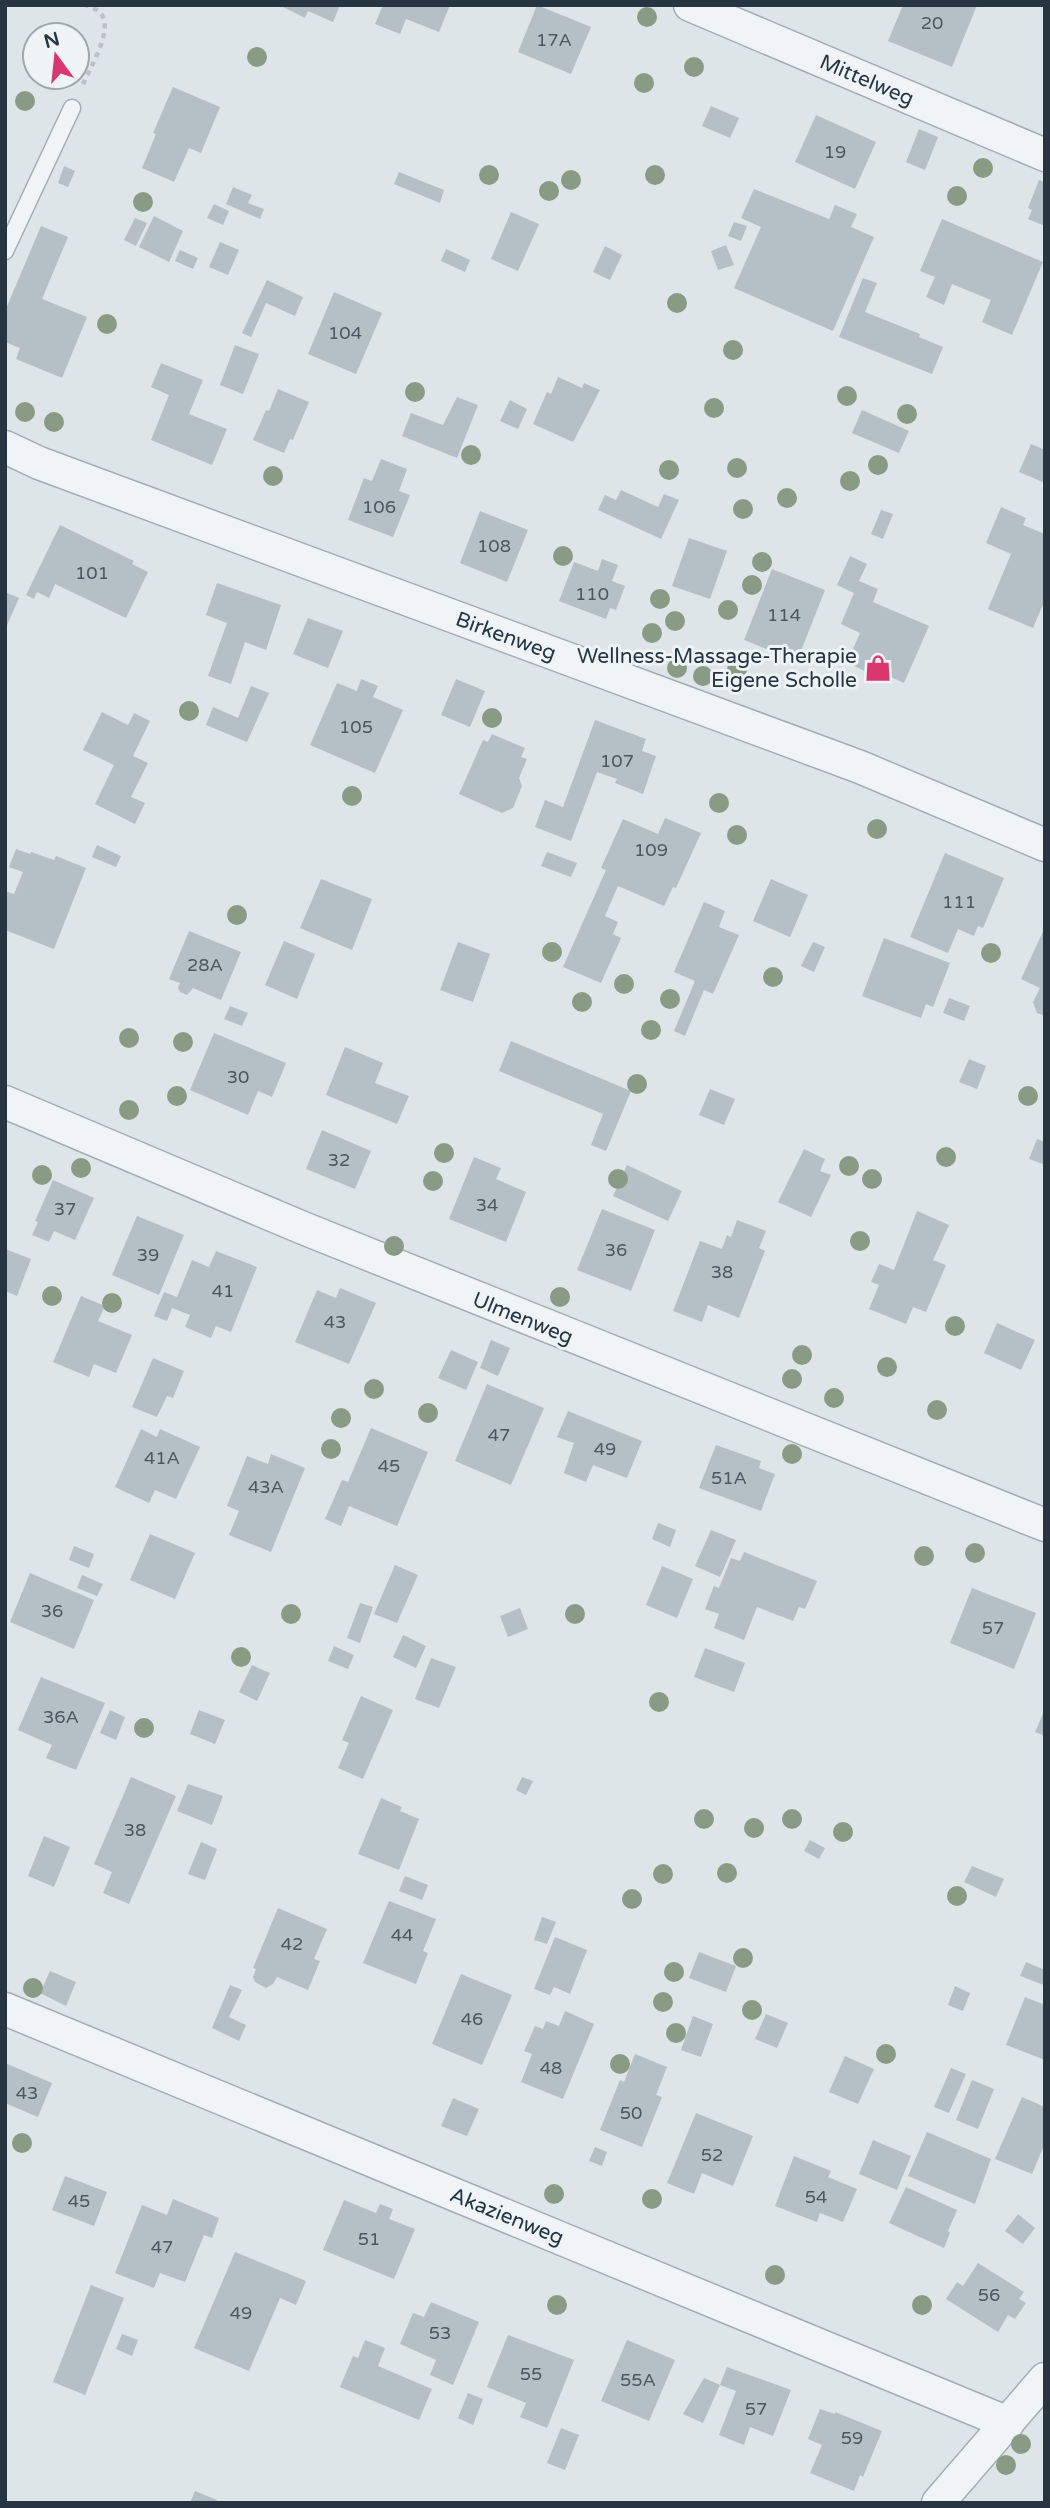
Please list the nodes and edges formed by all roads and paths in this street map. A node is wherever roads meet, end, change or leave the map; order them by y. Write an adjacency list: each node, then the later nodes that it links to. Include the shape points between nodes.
1 (86, 5): 3 (path, via 100,11 105,21 103,37)
2 (690, 5): 4 (street, Mittelweg)
3 (72, 108): 5 (lane)
4 (1045, 155)
5 (5, 251)
6 (5, 447): 7 (street, Birkenweg, via 860,767)
7 (1045, 845)
8 (5, 1102): 9 (street, Ulmenweg, via 303,1228)
9 (1045, 1525)
10 (5, 2010): 12 (street, Akazienweg)
11 (1045, 2379): 12 (street)
12 (1008, 2423): 13 (street)
13 (938, 2503)

